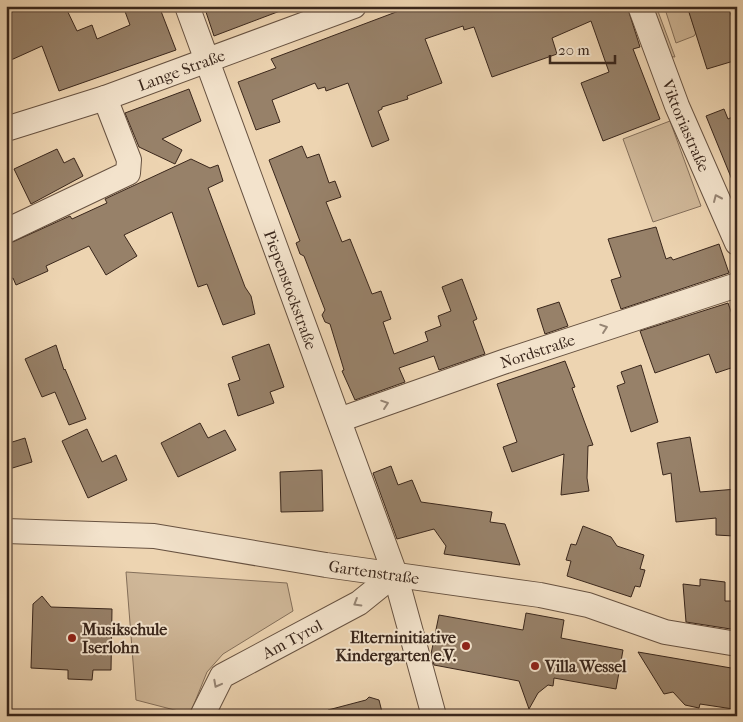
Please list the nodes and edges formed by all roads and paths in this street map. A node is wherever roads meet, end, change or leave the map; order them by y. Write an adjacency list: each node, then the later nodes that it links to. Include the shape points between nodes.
1 (187, 6): 4 (street, Piepenstockstraße)
2 (354, 6): 4 (street, Lange Straße)
3 (640, 6): 8 (street, Viktoriastraße, one-way to 3, via 677,106)
4 (207, 60): 5 (street, Lange Straße); 10 (street, Piepenstockstraße)
5 (105, 98): 6 (street, Lange Straße); 7 (street, via 129,160 128,172)
6 (6, 129)
7 (6, 231)
8 (737, 243)
9 (737, 284): 10 (street, Nordstraße, one-way to 9)
10 (338, 420): 12 (street, Piepenstockstraße)
11 (6, 531): 12 (street, Gartenstraße, via 154,536)
12 (395, 574): 13 (street, Gartenstraße, via 540,595 588,605 665,632); 14 (street, Am Tyrol, one-way to 14, via 359,603 222,676); 15 (street, Piepenstockstraße)
13 (737, 644)
14 (202, 716)
15 (434, 716)

